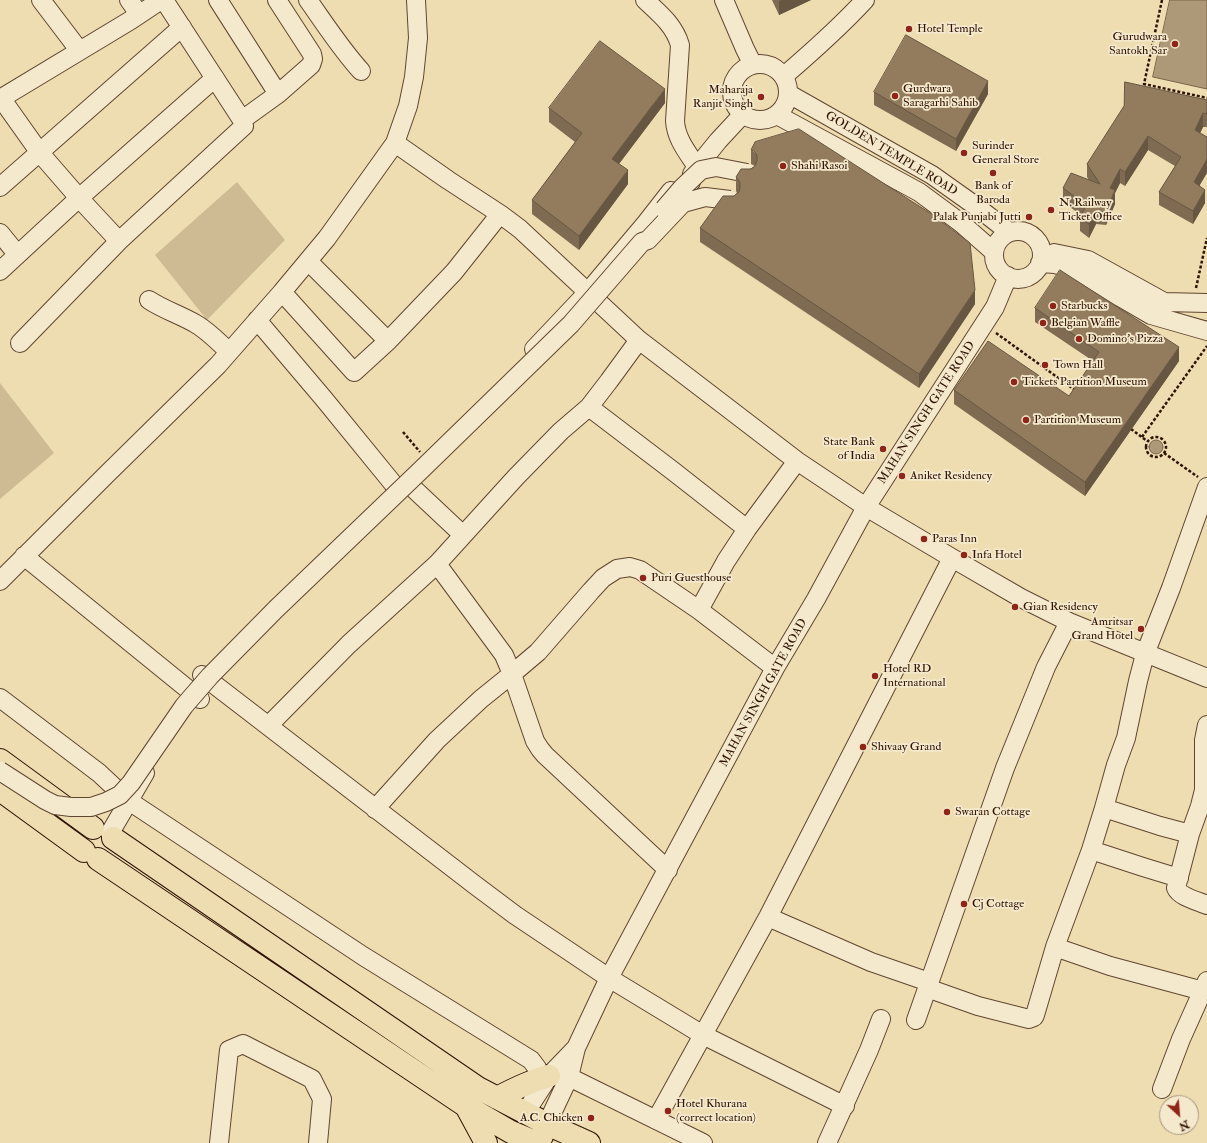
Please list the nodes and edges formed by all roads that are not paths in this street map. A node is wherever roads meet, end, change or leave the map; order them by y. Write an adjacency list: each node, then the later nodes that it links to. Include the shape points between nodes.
1 (42, 0): 14 (street)
2 (129, 0): 12 (street)
3 (161, 0): 12 (street)
4 (164, 0): 13 (street)
5 (218, 0): 19 (street)
6 (277, 0): 19 (street, via 313,59 312,65)
7 (308, 0): 16 (street, via 336,41)
8 (416, 0): 25 (street, via 418,38 414,77 408,106)
9 (645, 0): 27 (street, via 677,34 680,45 675,121 679,139)
10 (724, 0): 15 (street)
11 (865, 0): 17 (street, via 844,23)
12 (139, 14): 14 (street)
13 (182, 27): 18 (street); 26 (street)
14 (79, 50): 21 (street)
15 (753, 65): 17 (street, via 770,65); 22 (street, via 738,74 732,91 733,100)
16 (361, 71)
17 (784, 76): 20 (street)
18 (215, 78): 24 (street); 30 (street)
19 (278, 94): 24 (street)
20 (789, 94): 23 (street, via 785,106); 33 (street, GOLDEN TEMPLE ROAD, via 932,175)
21 (0, 98): 26 (street)
22 (743, 114): 23 (street, via 760,120); 27 (street)
23 (777, 115): 37 (street, GOLDEN TEMPLE ROAD, via 919,192 961,223)
24 (242, 120): 35 (street, via 242,129)
25 (395, 143): 32 (street); 40 (street)
26 (40, 152): 29 (street); 30 (street)
27 (695, 170): 44 (street, via 690,186 654,240)
28 (747, 173): 36 (street, bridge, via 716,167 701,170 682,188 643,235)
29 (0, 187)
30 (79, 198): 35 (street); 38 (street)
31 (730, 200): 36 (street, bridge, via 705,197 683,203 648,240)
32 (500, 214): 44 (street, via 547,253); 50 (street, via 454,272)
33 (1009, 232): 37 (street, via 999,240); 39 (street, via 1025,232 1031,235 1040,247)
34 (0, 233): 38 (street)
35 (119, 241): 51 (street)
36 (642, 242): 77 (street, bridge, via 571,324 210,676 184,706 131,784 120,795 91,806 56,805)
37 (994, 252): 42 (street, via 997,266)
38 (17, 254): 41 (street)
39 (1041, 259): 42 (street, via 1036,270 1030,275 1023,278); 46 (street, via 1053,253 1088,260 1164,302); 48 (street, via 1080,272 1151,315)
40 (308, 261): 43 (street); 50 (street)
41 (0, 271)
42 (1008, 276): 58 (street, MAHAN SINGH GATE ROAD, via 984,325)
43 (282, 292): 47 (street); 50 (street, via 354,372)
44 (593, 298): 49 (street); 56 (street, via 529,354); 57 (street, via 548,357)
45 (149, 300): 52 (street, via 206,330)
46 (1201, 303)
47 (257, 320): 52 (street); 56 (street)
48 (1207, 331)
49 (639, 340): 53 (street); 54 (street)
50 (388, 341)
51 (20, 343)
52 (229, 352): 61 (street)
53 (589, 407): 59 (street); 60 (street, via 561,431)
54 (797, 461): 58 (street); 59 (street)
55 (1204, 483): 67 (street, via 1171,588)
56 (395, 486): 71 (street, via 245,632)
57 (414, 489): 60 (street); 71 (street)
58 (866, 507): 62 (street); 68 (street, MAHAN SINGH GATE ROAD)
59 (747, 529): 65 (street, via 722,567)
60 (463, 535): 63 (street)
61 (24, 556): 64 (street); 72 (street)
62 (952, 558): 66 (street, via 1021,598); 89 (street)
63 (437, 564): 69 (street, via 504,655); 75 (street, via 349,644)
64 (0, 581)
65 (699, 610): 68 (street); 69 (street, via 640,570 630,566 617,568 590,590 538,652)
66 (1070, 622): 67 (street); 92 (street, via 1046,667 1005,768)
67 (1145, 654): 70 (street); 80 (street, via 1126,738)
68 (775, 668): 86 (street, MAHAN SINGH GATE ROAD)
69 (512, 674): 81 (street, via 437,740); 86 (street, via 540,749)
70 (1207, 678)
71 (208, 680): 72 (street); 75 (street)
72 (195, 694): 79 (street, via 149,767)
73 (0, 698): 79 (street, via 99,773)
74 (1207, 725): 83 (street, via 1203,744 1204,790)
75 (268, 726): 81 (street)
76 (0, 760): 82 (main road)
77 (0, 770)
78 (0, 790): 85 (main road)
79 (124, 797): 82 (street); 97 (street, via 363,956 531,1060 537,1068)
80 (1104, 808): 83 (street); 84 (street)
81 (375, 809): 91 (street, via 515,915)
82 (104, 832): 85 (main road, via 85,834 82,846); 85 (main road, via 114,844 112,852 103,858); 99 (main road, via 478,1088)
83 (1190, 834): 87 (street)
84 (1091, 850): 87 (street); 90 (street)
85 (91, 855): 100 (main road)
86 (668, 870): 91 (street, MAHAN SINGH GATE ROAD)
87 (1179, 878): 88 (street, via 1176,888 1180,894)
88 (1207, 905)
89 (768, 917): 92 (street); 96 (street)
90 (1055, 947): 92 (street, via 1036,1011 1031,1019 978,1006); 93 (street, via 1110,966)
91 (609, 978): 96 (street); 97 (street, MAHAN SINGH GATE ROAD, via 576,1048)
92 (928, 985): 95 (street)
93 (1205, 986): 98 (street)
94 (880, 1019): 101 (street)
95 (916, 1020)
96 (703, 1035): 101 (street); 103 (street)
97 (553, 1077): 99 (main road, via 517,1087); 102 (street); 103 (street); 104 (street)
98 (1162, 1089)
99 (497, 1098): 102 (main road)
100 (466, 1106): 105 (main road); 108 (main road)
101 (844, 1106): 111 (street)
102 (525, 1113): 104 (main road); 105 (main road)
103 (656, 1120): 110 (street)
104 (541, 1137): 105 (main road); 109 (main road)
105 (510, 1138)
106 (219, 1143): 107 (street, via 229,1050 243,1044 312,1079 322,1099)
107 (318, 1143)
108 (486, 1143)
109 (589, 1143)
110 (703, 1143)
111 (827, 1143)

